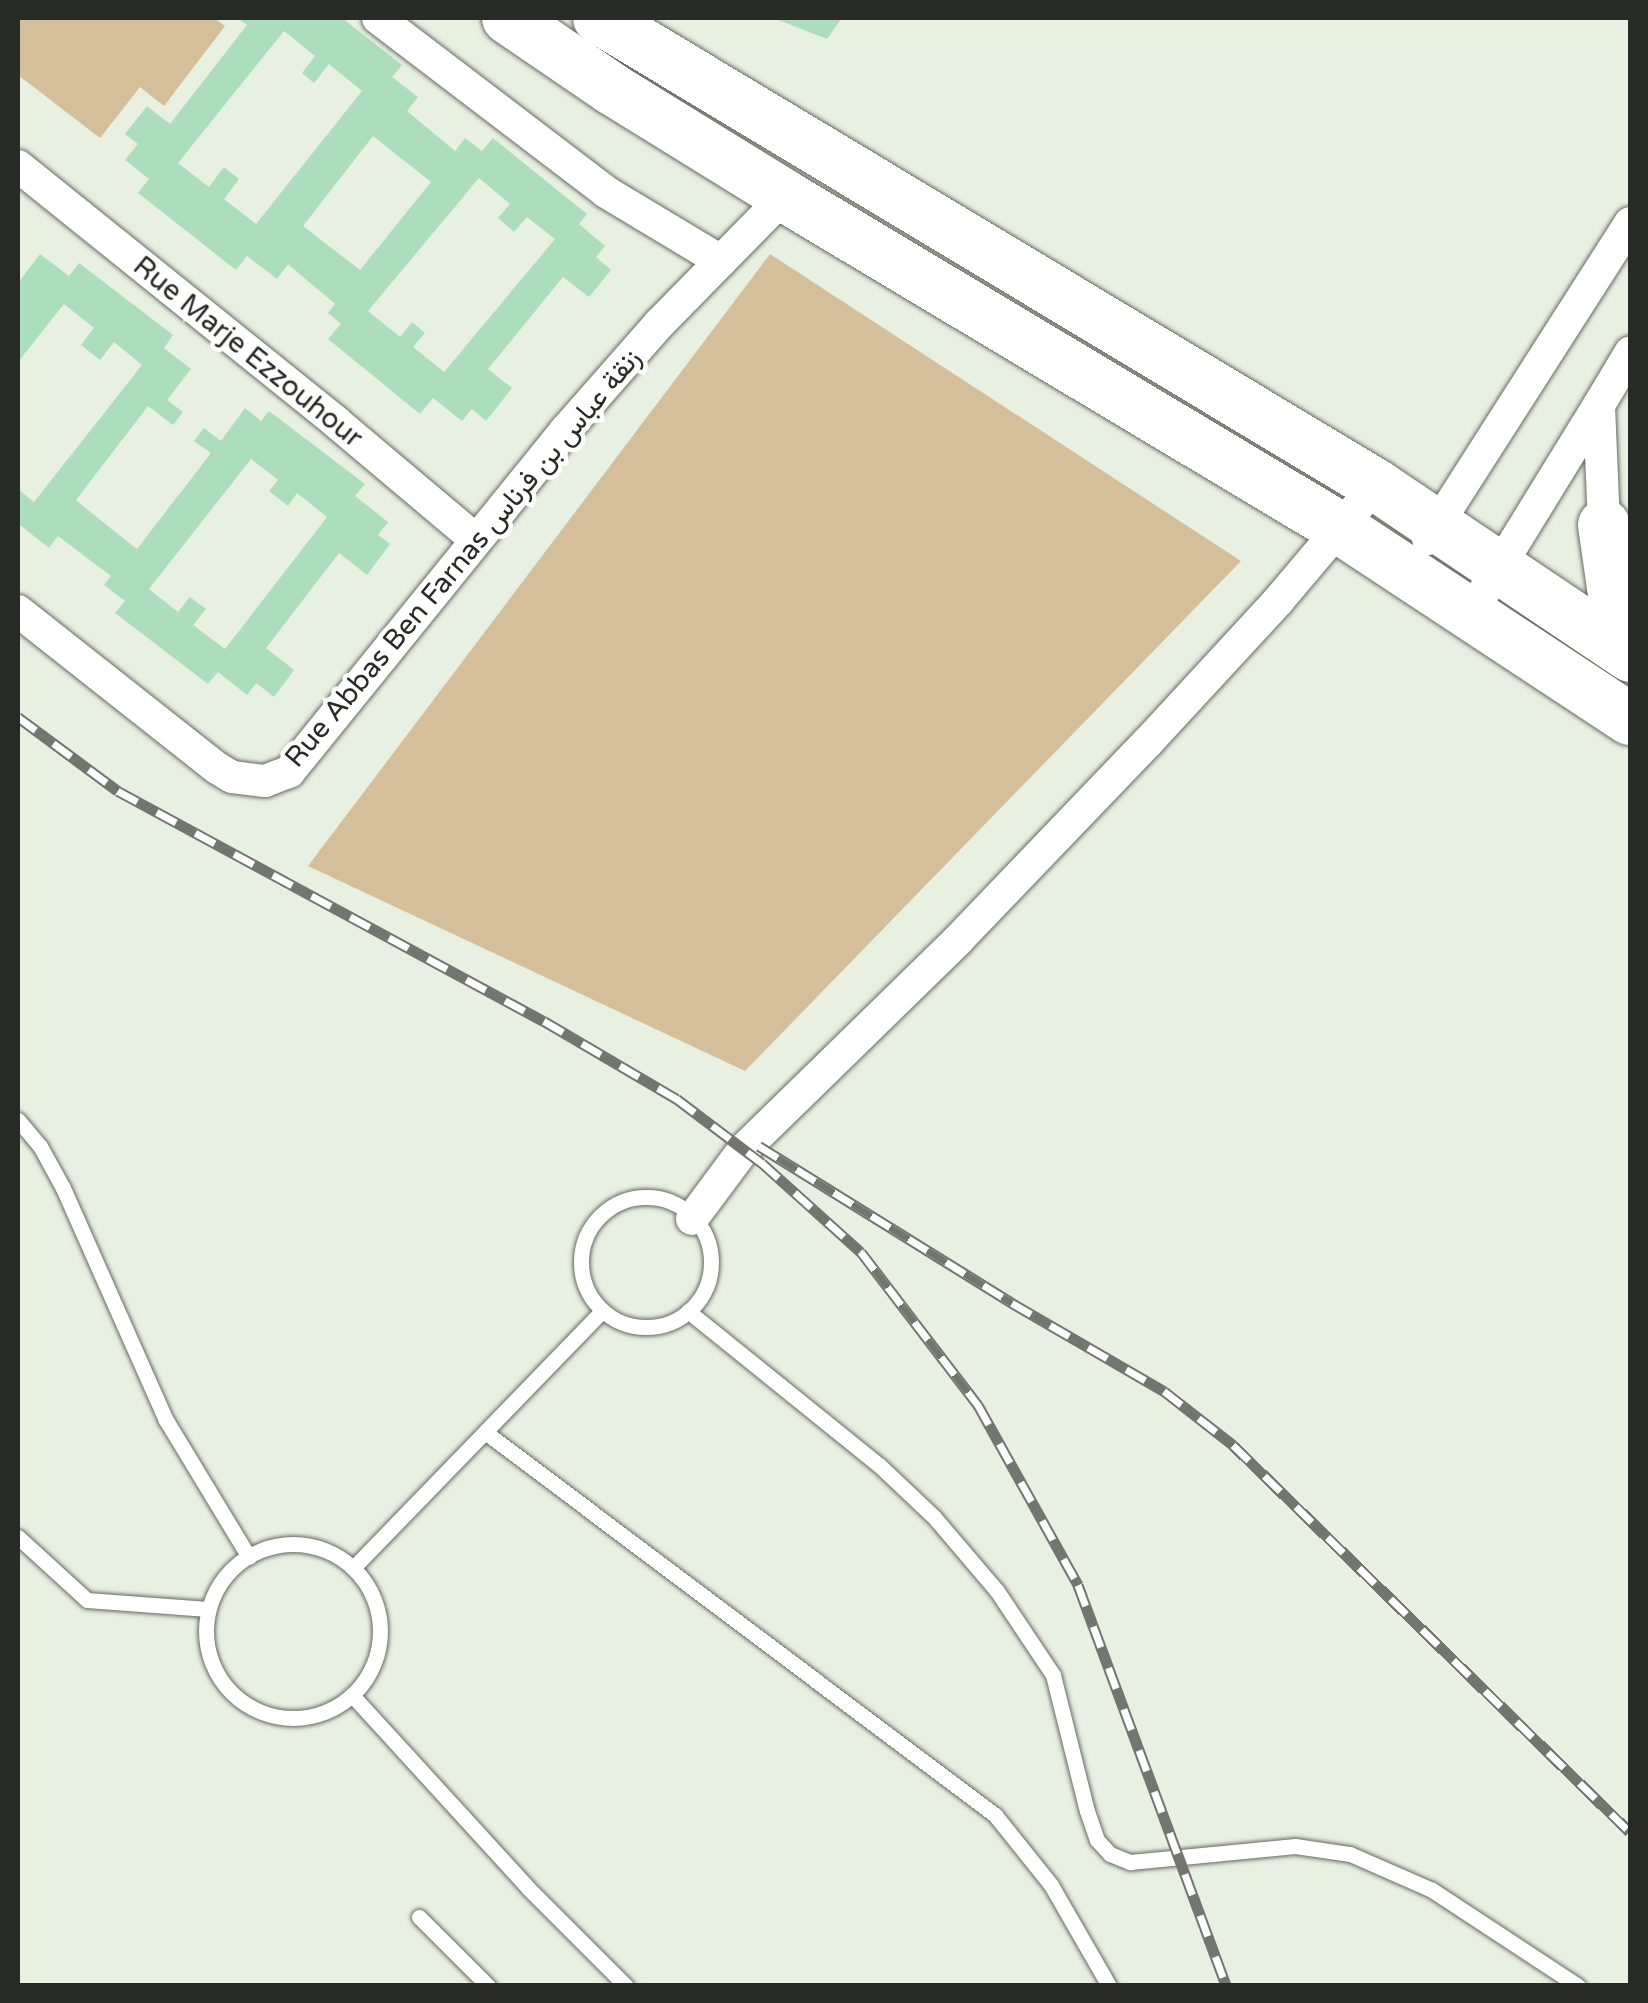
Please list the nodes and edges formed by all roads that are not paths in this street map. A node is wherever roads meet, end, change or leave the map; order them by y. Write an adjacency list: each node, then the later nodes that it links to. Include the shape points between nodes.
1 (378, 18): 7 (street, via 606,192)
2 (508, 18): 5 (main road)
3 (598, 18): 10 (main road)
4 (18, 166): 14 (street, Rue Marje Ezzouhour)
5 (785, 196): 7 (street, Rue Abbas Ben Farnas زنقة عباس بن فرناس); 12 (main road)
6 (1630, 223): 11 (street)
7 (721, 260): 14 (street, Rue Abbas Ben Farnas زنقة عباس بن فرناس, via 636,349)
8 (1630, 353): 9 (street)
9 (1598, 405): 13 (street); 15 (street)
10 (1376, 485): 11 (main road); 12 (street)
11 (1436, 526): 15 (main road); 16 (street)
12 (1340, 528): 16 (main road); 22 (street, via 958,940 744,1149)
13 (1617, 533): 19 (main road)
14 (476, 540): 17 (street, Rue Abbas Ben Farnas زنقة عباس بن فرناس, via 301,762 265,781 217,768)
15 (1499, 569): 18 (street); 19 (main road)
16 (1405, 574): 18 (main road)
17 (18, 611)
18 (1469, 616): 20 (main road)
19 (1626, 653)
20 (1630, 719)
21 (18, 1120): 27 (lane, via 63,1188 166,1420)
22 (692, 1219): 23 (lane, via 658,1198 636,1198 601,1215 581,1256 588,1293); 24 (lane, via 710,1248 711,1271)
23 (602, 1311): 24 (lane, via 636,1327 666,1325); 25 (lane)
24 (688, 1311): 35 (lane, via 879,1465 997,1590 1053,1675 1087,1810 1097,1840 1110,1854 1130,1862 1295,1846 1350,1854 1432,1890)
25 (485, 1432): 28 (lane); 34 (lane, via 995,1816 1051,1885)
26 (18, 1538): 29 (lane, via 87,1600)
27 (249, 1557): 28 (lane, via 295,1544 319,1548); 29 (lane, via 234,1566)
28 (353, 1568): 30 (lane, via 379,1612 380,1643)
29 (208, 1609): 30 (lane, via 214,1669 248,1706 282,1718 312,1717)
30 (352, 1695): 33 (lane)
31 (419, 1917): 32 (lane)
32 (488, 1986)
33 (626, 1986)
34 (1109, 1986)
35 (1578, 1986)

